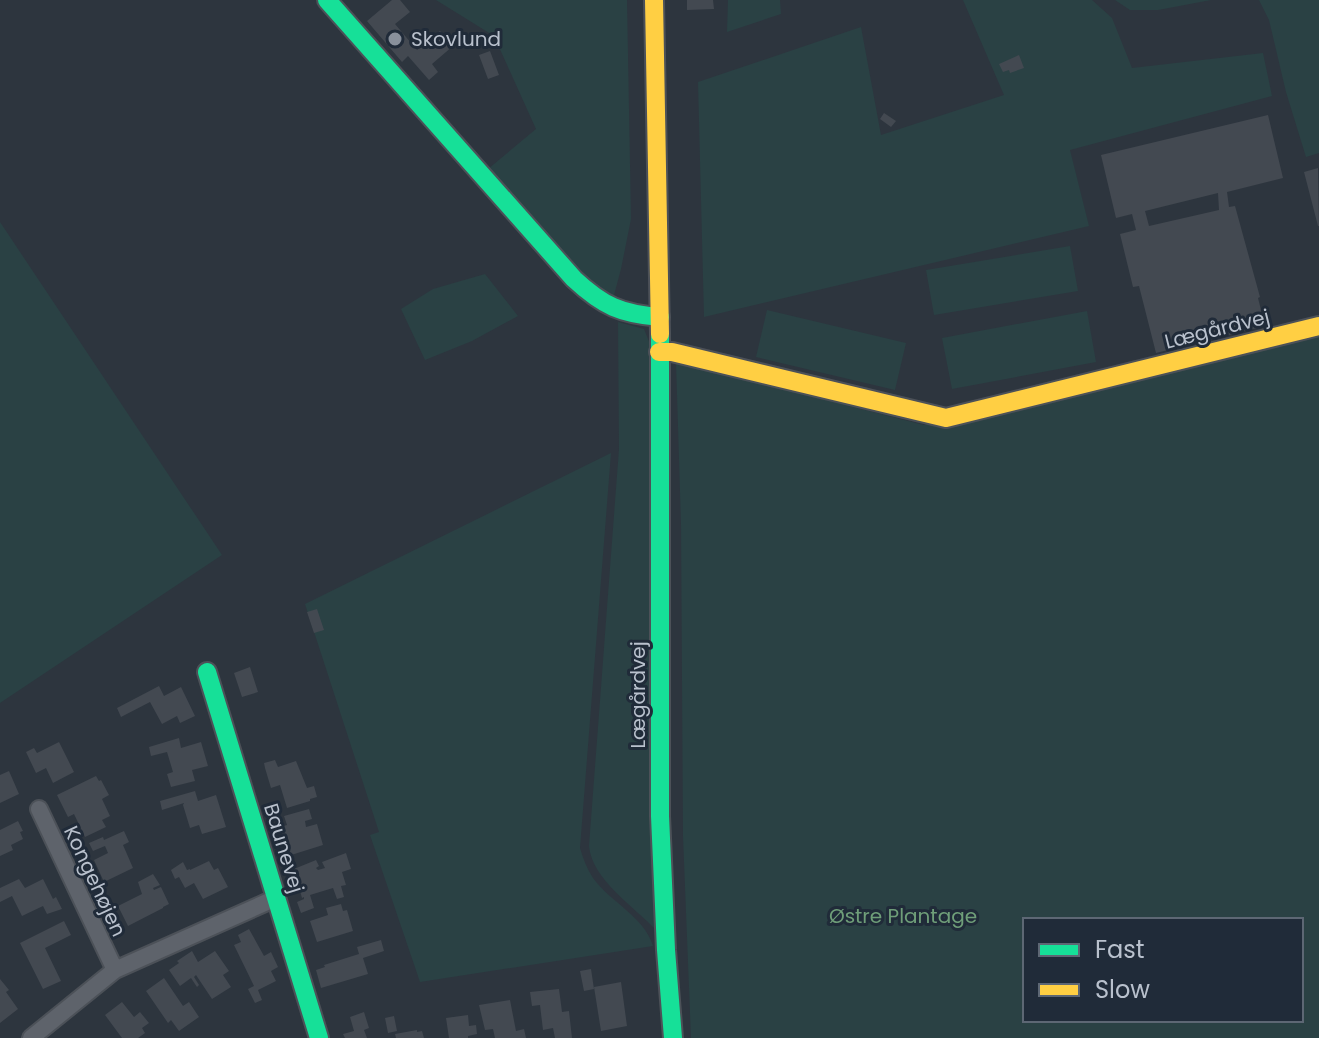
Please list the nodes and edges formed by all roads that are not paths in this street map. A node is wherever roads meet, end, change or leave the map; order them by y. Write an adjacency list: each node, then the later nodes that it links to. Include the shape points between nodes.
1 (327, 0): 3 (street, via 592,297 629,315)
2 (654, 0): 3 (street, Lægårdvej)
3 (660, 317): 5 (street, Lægårdvej)
4 (1319, 326): 5 (street, Lægårdvej, via 946,418)
5 (659, 352): 12 (street, Lægårdvej, via 660,816)
6 (207, 672): 8 (street, Baunevej)
7 (39, 809): 9 (street, Kongehøjen)
8 (276, 898): 9 (street, Kongehøjen); 11 (street, Baunevej)
9 (115, 970): 10 (street, Kongehøjen)
10 (31, 1038)
11 (319, 1038)
12 (673, 1038)

